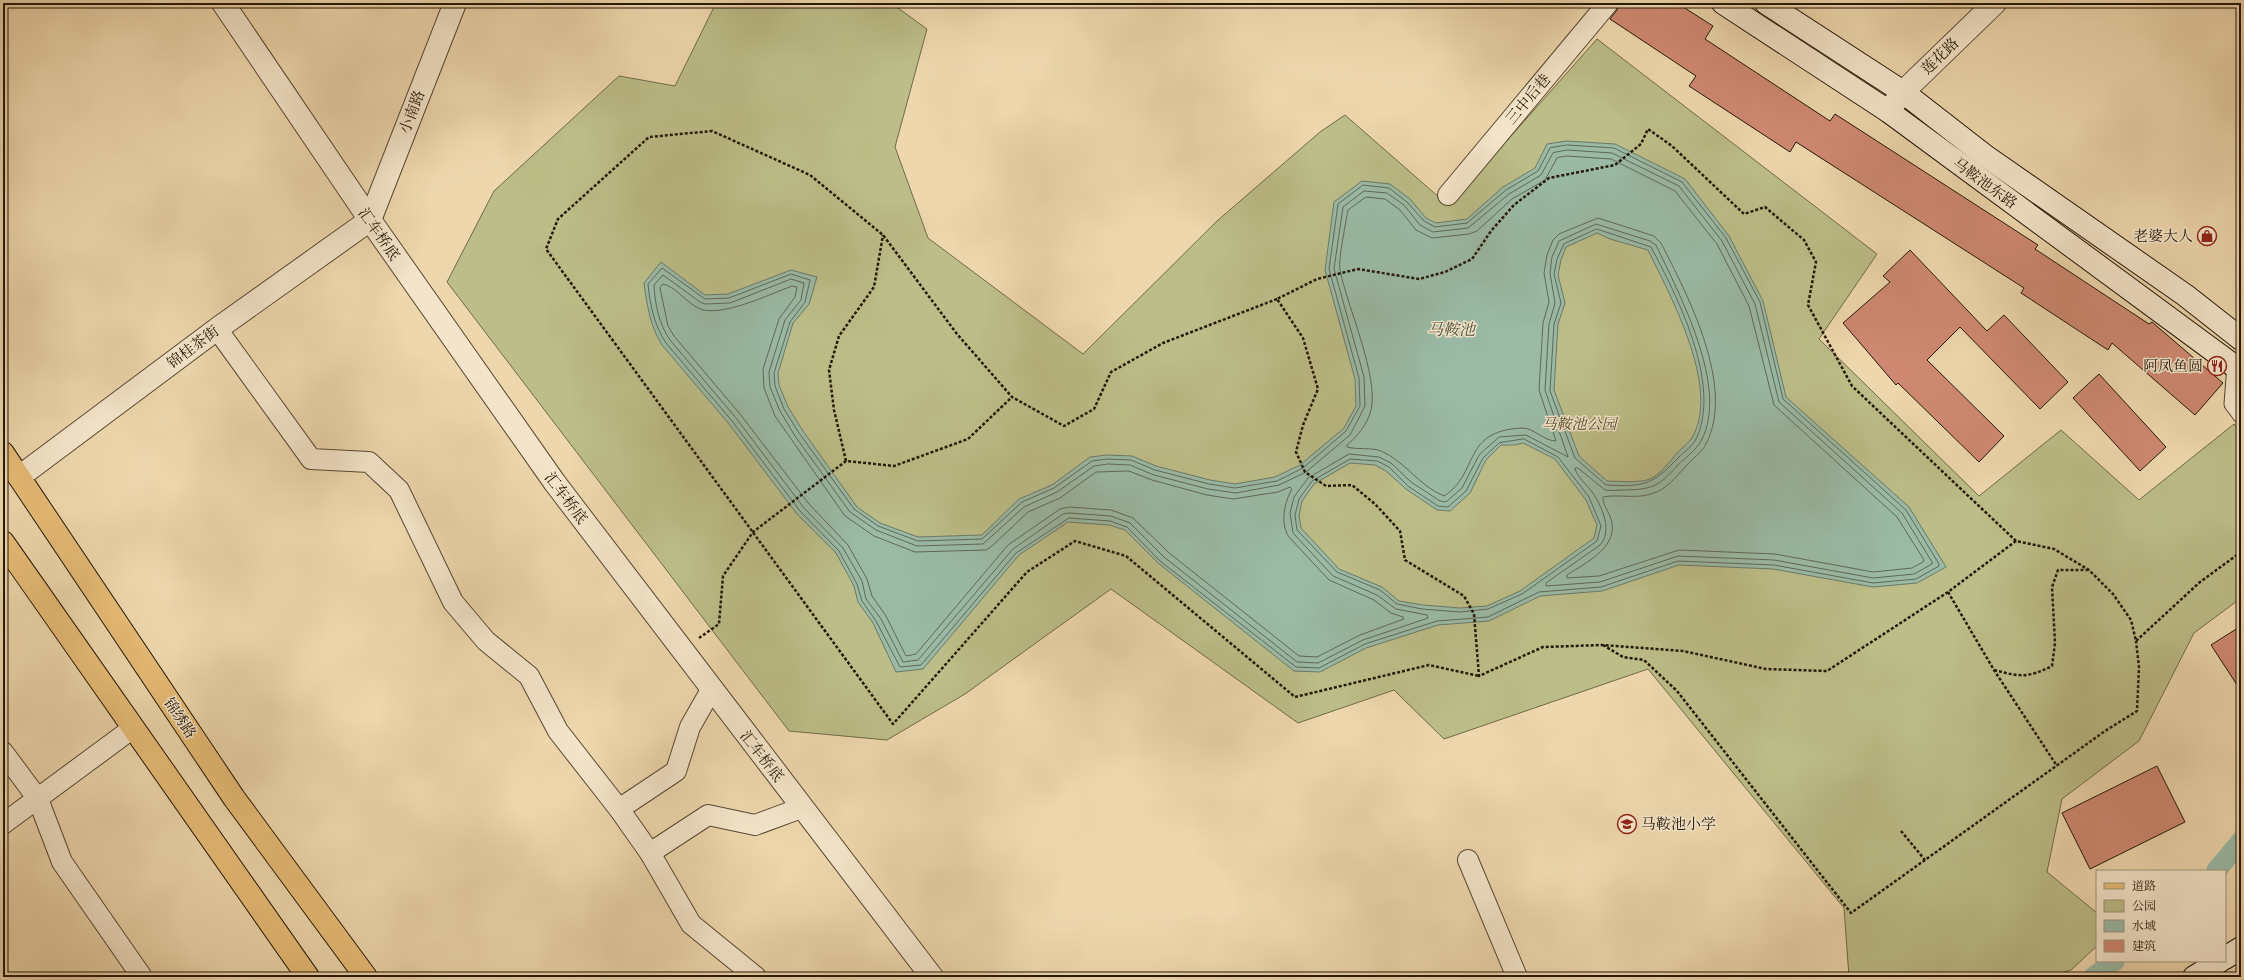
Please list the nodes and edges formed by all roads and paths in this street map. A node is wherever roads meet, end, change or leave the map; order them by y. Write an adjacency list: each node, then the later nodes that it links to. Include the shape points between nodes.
1 (224, 3): 10 (street, 汇车桥底)
2 (455, 3): 10 (street, 小南路)
3 (1608, 3): 9 (street, 三中后巷)
4 (1723, 3): 8 (street, 马鞍池东路)
5 (1766, 3): 7 (street, 马鞍池东路)
6 (1995, 3): 7 (street, 莲花路)
7 (1903, 92): 8 (street, 莲花路); 14 (street, 马鞍池东路, via 1984,155 2185,295)
8 (1888, 111): 15 (street, 马鞍池东路, via 1983,183)
9 (1448, 195)
10 (370, 220): 13 (street, 锦桂茶街); 29 (street, 汇车桥底, via 555,484)
11 (883, 235): 16 (path, via 956,334); 19 (path, via 874,287 839,336 829,370 834,410); 21 (path, via 810,175 712,131 649,137 558,219 546,248)
12 (1277, 299): 16 (path, via 1163,343 1111,372 1094,409 1064,426); 22 (path, via 1317,279 1358,269 1419,279 1445,272 1472,259 1491,231 1514,205 1549,178 1615,165 1641,144 1648,129 1672,146 1744,214 1765,207 1804,240 1816,262 1808,305 1852,386); 31 (path, via 1302,338 1318,389 1303,425 1296,452 1305,472 1326,486 1352,485 1375,504 1400,531 1406,560 1464,596 1474,614)
13 (217, 329): 20 (street, 锦桂茶街); 38 (street, via 311,459 369,462 399,490 453,602 486,641 530,676 558,731)
14 (2241, 339)
15 (2239, 365): 17 (street, via 2232,404)
16 (1012, 397): 19 (path, via 968,439 894,466)
17 (2241, 416)
18 (3, 453): 20 (main road, 锦绣路)
19 (846, 461): 21 (path)
20 (20, 477): 49 (main road, 锦绣路, via 234,798)
21 (753, 532): 29 (path, via 723,576 719,624); 31 (path, via 893,724 1027,572 1075,541 1126,556 1295,697 1429,665)
22 (2016, 541): 25 (path, via 2054,549); 26 (path)
23 (3, 542): 33 (main road)
24 (2241, 552): 27 (path, via 2200,582)
25 (2089, 570): 27 (path, via 2113,594 2131,620); 30 (path, via 2058,570 2052,587 2055,643 2052,666 2034,676)
26 (1948, 592): 28 (path, via 1827,671 1766,669 1683,651); 30 (path)
27 (2136, 641): 35 (path, via 2139,667 2137,711)
28 (1602, 645): 31 (path, via 1543,647); 43 (path, via 1623,657 1644,660 1677,690 1851,913)
29 (681, 651): 32 (street, 汇车桥底)
30 (1994, 670): 35 (path)
31 (1480, 676)
32 (711, 690): 37 (street, 汇车桥底); 38 (street, via 690,727 676,771)
33 (133, 728): 36 (street); 48 (main road)
34 (3, 752): 36 (street)
35 (2057, 766): 43 (path)
36 (38, 798): 39 (street); 47 (street, via 62,862)
37 (802, 808): 41 (street, via 755,825 708,815); 51 (street, 汇车桥底)
38 (619, 809): 41 (street)
39 (3, 824)
40 (1901, 831): 43 (path)
41 (650, 853): 50 (street, via 691,924)
42 (1468, 860): 52 (street)
43 (1925, 860)
44 (2241, 948): 45 (street)
45 (2226, 957)
46 (2218, 962): 53 (street)
47 (142, 977)
48 (308, 977)
49 (366, 977)
50 (756, 977)
51 (932, 977)
52 (1517, 977)
53 (2194, 977)

